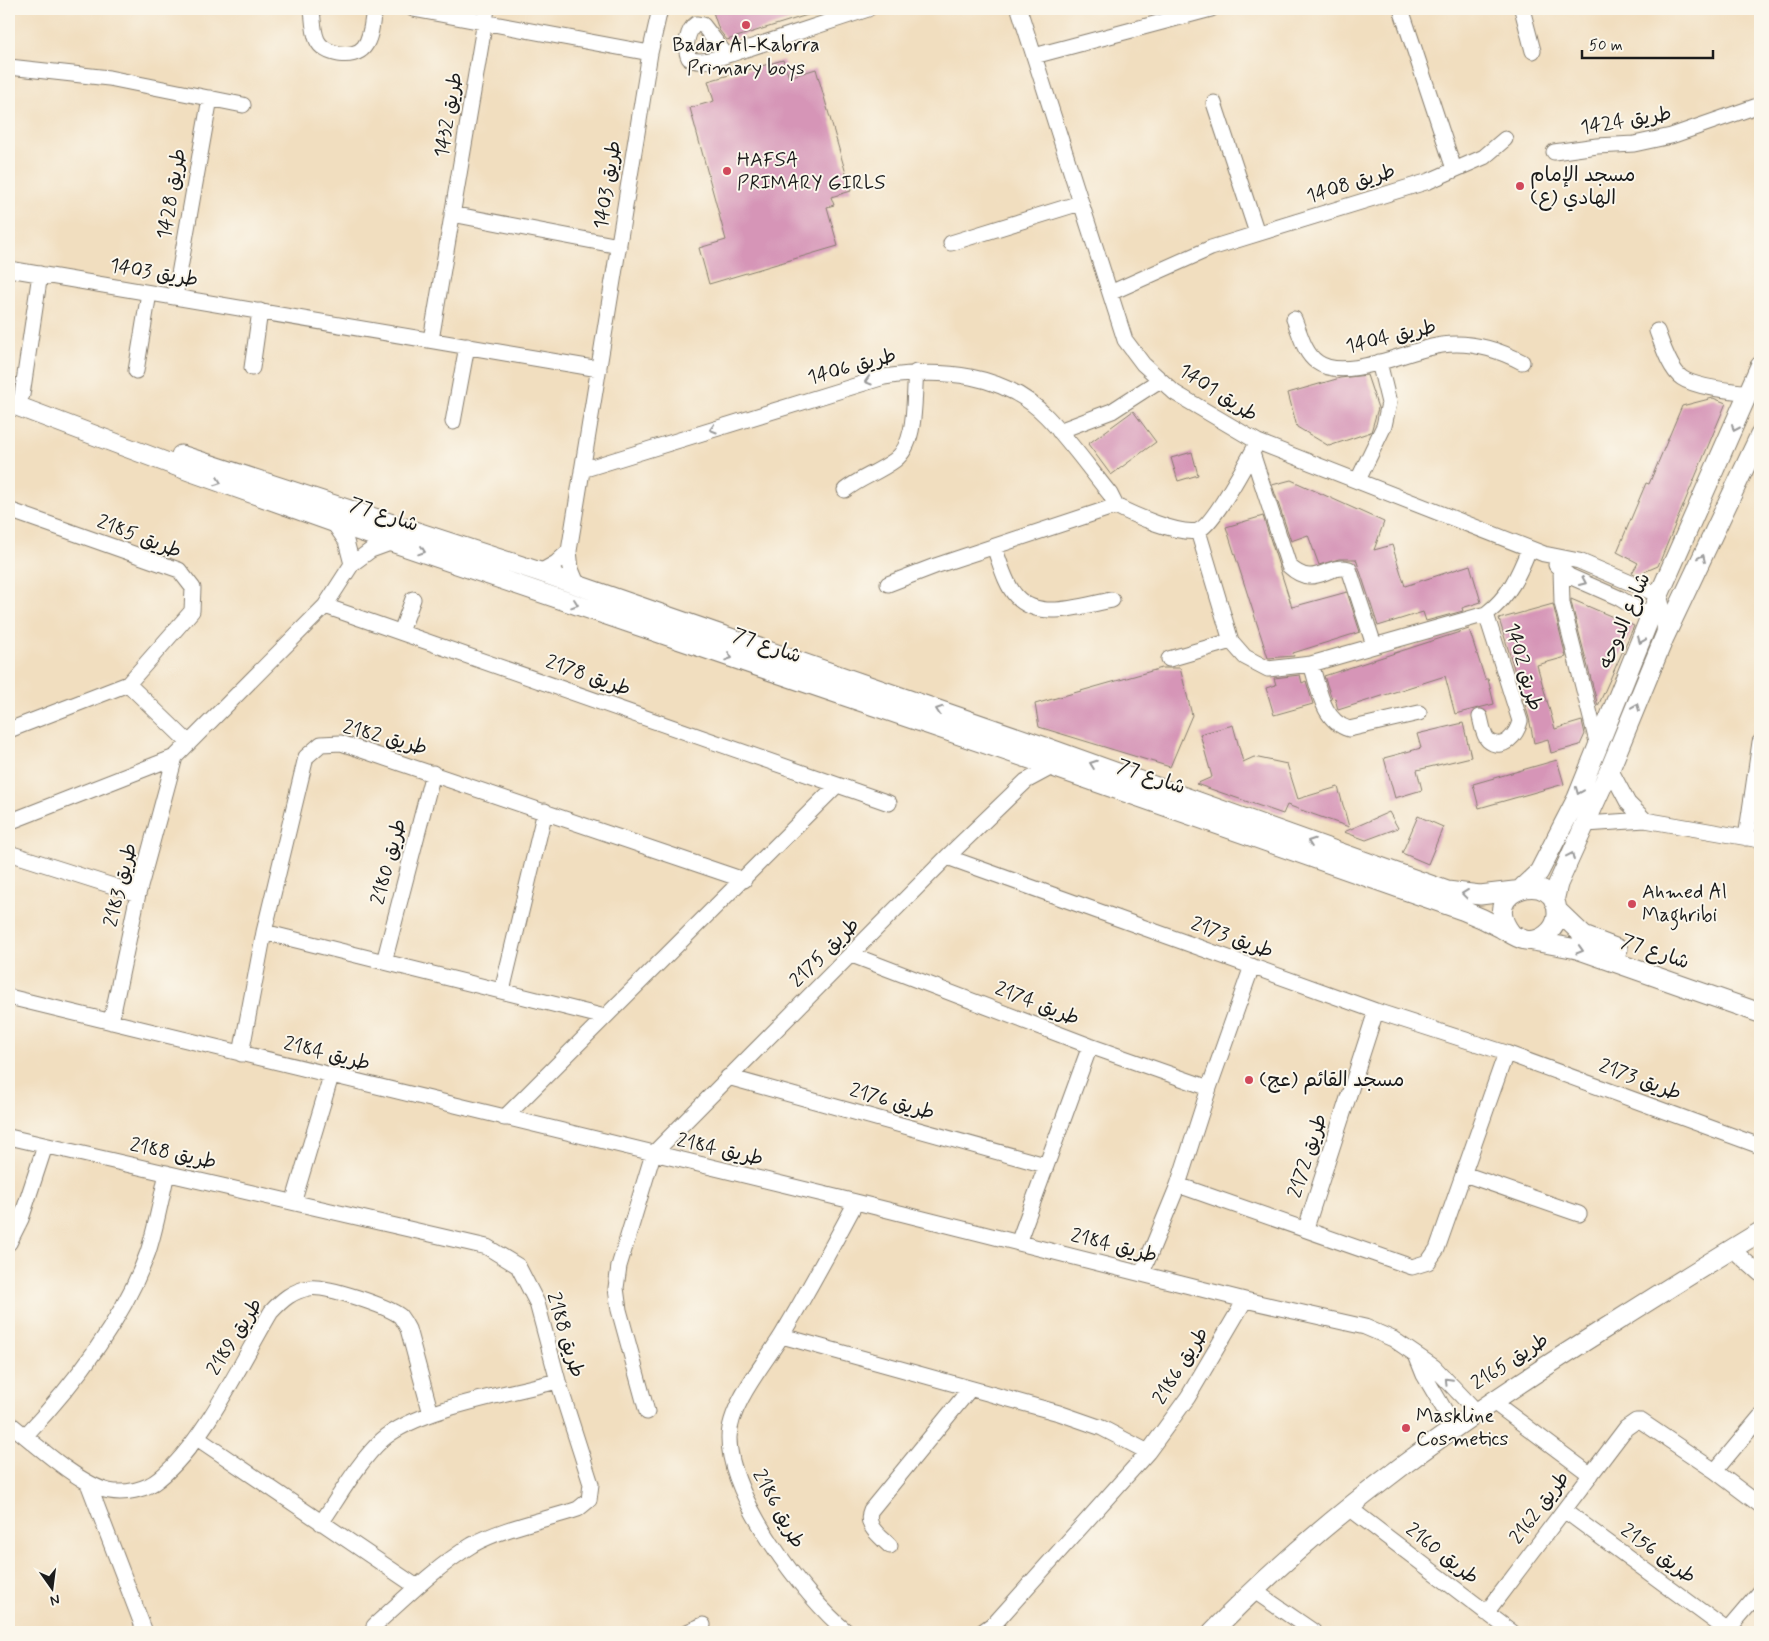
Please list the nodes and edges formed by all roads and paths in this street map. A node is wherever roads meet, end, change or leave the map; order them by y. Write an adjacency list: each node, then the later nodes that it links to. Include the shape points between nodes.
1 (312, 9): 2 (street, via 319,44 343,54 359,52 364,47)
2 (374, 9)
3 (413, 9): 10 (street)
4 (660, 9): 12 (street, طريق 1403)
5 (868, 9): 13 (street)
6 (1019, 9): 14 (street, طريق 1401)
7 (1211, 9): 14 (street)
8 (1401, 9): 22 (street)
9 (1522, 9): 11 (street)
10 (486, 16): 12 (street); 24 (street, طريق 1432)
11 (1533, 51)
12 (650, 53): 27 (street, طريق 1403)
13 (726, 56)
14 (1034, 56): 23 (street, طريق 1401)
15 (9, 67): 16 (street, via 110,78)
16 (210, 98): 18 (street); 32 (street, طريق 1428)
17 (1214, 104): 25 (street)
18 (243, 105)
19 (1760, 105): 21 (street, طريق 1424, via 1671,136 1634,144)
20 (1505, 139): 22 (street, طريق 1408, via 1484,157)
21 (1554, 152)
22 (1454, 169): 25 (street, طريق 1408, via 1388,195)
23 (1080, 204): 26 (street); 31 (street, طريق 1401)
24 (452, 214): 27 (street); 36 (street, طريق 1432)
25 (1257, 232): 31 (street, طريق 1408, via 1211,248)
26 (951, 243)
27 (619, 246): 42 (street, طريق 1403)
28 (9, 269): 29 (street, طريق 1403)
29 (40, 274): 30 (street, طريق 1403); 47 (street)
30 (149, 292): 32 (street, طريق 1403); 43 (street)
31 (1110, 293): 45 (street, طريق 1401, via 1125,340)
32 (175, 297): 33 (street, طريق 1403)
33 (260, 311): 36 (street, طريق 1403); 41 (street)
34 (1294, 319): 38 (street, طريق 1404, via 1311,356 1325,366 1341,369)
35 (1657, 331): 46 (street, via 1668,358 1682,378 1712,388)
36 (431, 340): 37 (street, طريق 1403)
37 (467, 346): 42 (street, طريق 1403); 48 (street)
38 (1379, 362): 39 (street, طريق 1404, via 1442,345 1463,344 1484,346); 53 (street, via 1389,403 1384,426)
39 (1522, 362)
40 (1760, 366): 46 (street, شارع الدوحه)
41 (252, 368)
42 (598, 369): 52 (street, طريق 1403)
43 (136, 371)
44 (916, 372): 49 (street, طريق 1406, via 956,373 1020,395); 52 (street, طريق 1406, one-way to 52, via 884,376); 54 (street, via 910,436 905,448 896,459)
45 (1160, 380): 49 (street, via 1112,411); 51 (street, طريق 1401)
46 (1750, 393): 68 (street, شارع الدوحه, one-way to 68)
47 (13, 396): 57 (street, شارع 77, one-way to 57, via 192,472); 65 (street, شارع 77, via 195,460)
48 (453, 422)
49 (1059, 431): 55 (street, طريق 1406)
50 (1760, 435): 75 (street, one-way to 50)
51 (1255, 448): 53 (street, طريق 1401); 58 (street, via 1211,522); 77 (street, via 1289,566 1295,572 1318,576 1342,567 1349,569)
52 (582, 470): 61 (street, طريق 1403)
53 (1358, 480): 62 (street, طريق 1401)
54 (845, 490)
55 (1116, 506): 58 (street, via 1182,531); 60 (street)
56 (9, 510): 80 (street, طريق 2185, via 179,570 193,588 192,611)
57 (333, 522): 59 (street, شارع 77); 63 (street, via 346,542)
58 (1198, 531): 76 (street)
59 (393, 542): 63 (street, طريق 2183, via 371,550); 87 (street, شارع 77, one-way to 87)
60 (994, 547): 66 (street); 70 (street, via 1015,596 1035,609 1048,611)
61 (568, 551): 65 (street); 67 (street, طريق 1403)
62 (1537, 551): 64 (street, طريق 1401); 68 (street, طريق 1401, via 1579,561); 72 (street, via 1501,601)
63 (352, 564): 71 (street, طريق 2183)
64 (1561, 570): 73 (street, طريق 1401, one-way to 73, via 1619,598); 86 (street, via 1562,602)
65 (540, 572): 67 (street, شارع 77)
66 (888, 584)
67 (578, 586): 103 (street, شارع 77, one-way to 67, via 1480,895 1447,891 1045,747)
68 (1659, 595): 73 (street, شارع الدوحه); 75 (street, via 1665,617)
69 (413, 599): 74 (street)
70 (1112, 600)
71 (326, 606): 74 (street, طريق 2178); 85 (street, طريق 2183)
72 (1486, 614): 77 (street); 82 (street, طريق 1402, via 1520,721 1512,739 1501,744 1486,739)
73 (1650, 618): 86 (street, شارع الدوحه, one-way to 86)
74 (401, 632): 93 (street, طريق 2178)
75 (1664, 638): 90 (street, one-way to 75)
76 (1231, 641): 78 (street); 79 (street, via 1245,657 1268,669)
77 (1374, 645): 79 (street)
78 (1168, 659)
79 (1311, 664): 81 (street, via 1328,714 1340,726 1349,729)
80 (128, 684): 83 (street, طريق 2185); 85 (street)
81 (1419, 713)
82 (1480, 717)
83 (9, 730)
84 (1760, 742): 99 (street)
85 (189, 743): 88 (street, طريق 2183)
86 (1598, 746): 103 (street, شارع الدوحه, one-way to 103, via 1577,798 1539,872)
87 (1021, 756): 89 (street, شارع 77); 92 (street, via 1026,768)
88 (175, 757): 97 (street, طريق 2183); 104 (street, طريق 2183)
89 (1052, 767): 92 (street, طريق 2175); 107 (street, شارع 77, via 1462,910)
90 (1610, 769): 96 (street, via 1628,803); 98 (street)
91 (433, 773): 95 (street, طريق 2182); 106 (street, طريق 2182, via 341,743 321,744 306,757); 110 (street, طريق 2180)
92 (1026, 781): 101 (street, طريق 2175)
93 (838, 785): 94 (street, طريق 2178); 102 (street)
94 (889, 803)
95 (545, 811): 102 (street, طريق 2182); 112 (street)
96 (1645, 820): 98 (street); 99 (street)
97 (9, 822)
98 (1586, 824): 105 (street, one-way to 98, via 1558,884)
99 (1753, 839)
100 (9, 853): 104 (street)
101 (947, 857): 109 (street, طريق 2175); 111 (street, طريق 2173)
102 (744, 880): 117 (street)
103 (1518, 889): 105 (street, via 1541,889); 107 (street, via 1504,904 1506,927)
104 (138, 894): 118 (street, طريق 2183)
105 (1555, 906): 108 (street, via 1553,927); 114 (street, شارع 77, via 1574,929 1596,941)
106 (264, 932): 110 (street); 121 (street, طريق 2182)
107 (1511, 933): 108 (street)
108 (1533, 940): 116 (street, شارع 77, one-way to 116, via 1577,949)
109 (852, 955): 119 (street, طريق 2174); 123 (street, طريق 2175)
110 (384, 962): 112 (street)
111 (1252, 966): 115 (street, طريق 2173); 124 (street)
112 (502, 992): 117 (street)
113 (9, 997): 118 (street, طريق 2184)
114 (1760, 999)
115 (1376, 1011): 120 (street, طريق 2173); 137 (street, طريق 2172)
116 (1760, 1013)
117 (605, 1017): 125 (street)
118 (111, 1022): 121 (street, طريق 2184)
119 (1090, 1046): 124 (street, طريق 2174); 130 (street)
120 (1506, 1052): 128 (street, طريق 2173); 132 (street)
121 (241, 1054): 122 (street, طريق 2184)
122 (331, 1076): 125 (street, طريق 2184); 134 (street)
123 (728, 1077): 129 (street, طريق 2175); 130 (street, طريق 2176)
124 (1208, 1088): 133 (street)
125 (504, 1118): 129 (street, طريق 2184)
126 (9, 1136): 127 (street, طريق 2188)
127 (45, 1146): 131 (street, طريق 2188); 139 (street)
128 (1760, 1146)
129 (653, 1154): 135 (street, طريق 2184); 150 (street, via 619,1266 616,1288)
130 (1045, 1165): 140 (street)
131 (167, 1174): 134 (street, طريق 2188); 155 (street, via 148,1250 128,1297 87,1362)
132 (1464, 1174): 136 (street); 137 (street, via 1437,1250 1428,1262 1412,1267)
133 (1178, 1185): 137 (street); 142 (street)
134 (294, 1200): 147 (street, طريق 2188, via 487,1247 518,1266 537,1303)
135 (856, 1202): 140 (street, طريق 2184); 145 (street, طريق 2186)
136 (1579, 1214)
137 (1306, 1228)
138 (1760, 1232): 141 (street, طريق 2165)
139 (9, 1243)
140 (1018, 1243): 142 (street, طريق 2184)
141 (1732, 1249): 143 (street); 149 (street, طريق 2165)
142 (1142, 1273): 144 (street, طريق 2184)
143 (1760, 1274)
144 (1244, 1300): 146 (street, طريق 2184, via 1364,1327 1393,1339); 157 (street, طريق 2186, via 1188,1397)
145 (782, 1336): 148 (street); 175 (street, طريق 2186, via 738,1404 729,1438 736,1476 785,1563 832,1620)
146 (1416, 1356): 149 (street, طريق 2184, one-way to 146); 154 (street, طريق 2184)
147 (558, 1381): 151 (street); 166 (street, طريق 2188, via 591,1484 589,1500 578,1509 472,1545)
148 (970, 1389): 157 (street, via 1083,1420); 165 (street, via 871,1510 870,1524)
149 (1484, 1406): 154 (street, طريق 2165); 159 (street, طريق 2184)
150 (647, 1412)
151 (431, 1414): 156 (street, طريق 2189, via 408,1329 402,1318 390,1310 311,1287 289,1295 271,1312); 164 (street, via 382,1440)
152 (1760, 1418): 158 (street)
153 (9, 1423): 155 (street, طريق 2189)
154 (1454, 1426): 162 (street, طريق 2165)
155 (26, 1436): 160 (street, طريق 2189)
156 (197, 1438): 160 (street, طريق 2189, via 159,1480 144,1488 109,1491); 164 (street)
157 (1148, 1452): 176 (street, طريق 2186, via 996,1622)
158 (1715, 1471): 159 (street, طريق 2162, via 1641,1421 1636,1421 1626,1428); 161 (street)
159 (1591, 1475): 163 (street, طريق 2162)
160 (88, 1483): 173 (street)
161 (1760, 1505)
162 (1348, 1507): 167 (street, طريق 2165); 169 (street, طريق 2160)
163 (1564, 1510): 169 (street, طريق 2162); 172 (street, طريق 2156)
164 (321, 1523): 166 (street)
165 (890, 1546)
166 (417, 1587): 171 (street)
167 (1253, 1590): 177 (street, طريق 2165); 178 (street)
168 (1760, 1592): 172 (street, طريق 2156)
169 (1486, 1613): 179 (street, طريق 2160)
170 (703, 1625): 174 (street)
171 (374, 1626)
172 (1727, 1631)
173 (145, 1632)
174 (687, 1632)
175 (847, 1632)
176 (982, 1632)
177 (1212, 1632)
178 (1314, 1632)
179 (1512, 1632)

